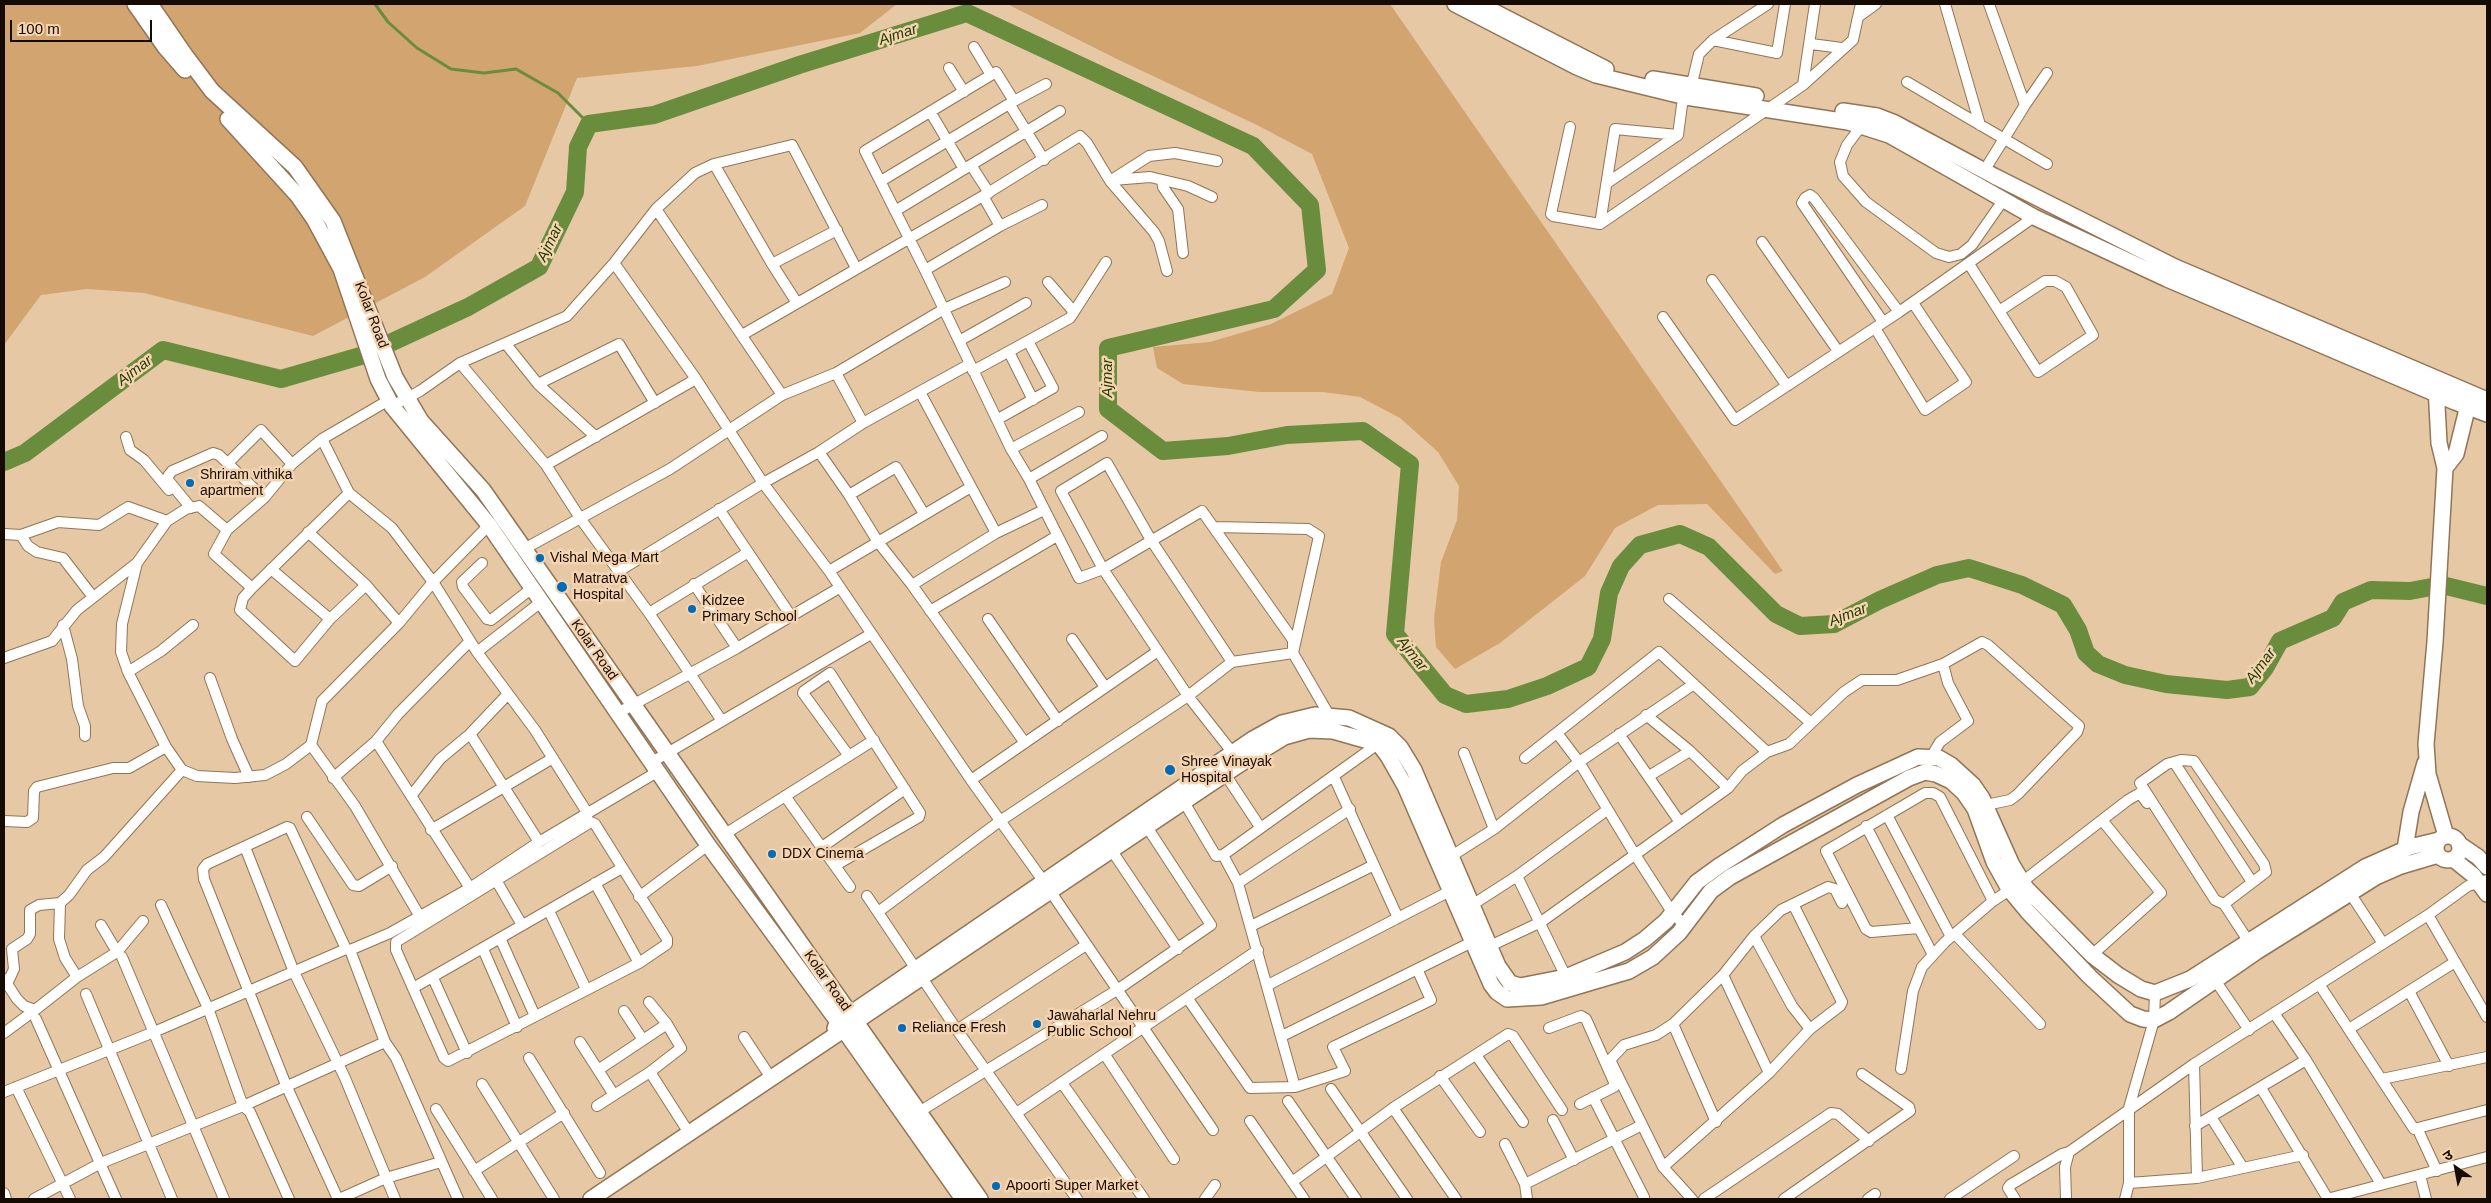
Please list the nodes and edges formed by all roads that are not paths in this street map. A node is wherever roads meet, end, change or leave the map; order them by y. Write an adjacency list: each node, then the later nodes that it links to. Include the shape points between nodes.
1 (135, 4): 65 (street, Kolar Road, via 210,101 298,196)
2 (150, 4): 65 (street, Kolar Road, via 212,91 294,167 333,220)
3 (1455, 4): 24 (street, via 1577,67 1611,79)
4 (1479, 4): 24 (street, via 1604,68)
5 (1768, 4): 13 (street)
6 (1785, 4): 13 (street, via 1777,53)
7 (1815, 4): 14 (street)
8 (1861, 4): 12 (street)
9 (1876, 4): 12 (street)
10 (1945, 4): 31 (street)
11 (1989, 4): 27 (street)
12 (1858, 17): 16 (street, via 1853,40)
13 (1713, 40): 24 (street, via 1699,54)
14 (1811, 44): 16 (street); 22 (street)
15 (974, 47): 19 (street)
16 (1842, 48): 22 (street)
17 (949, 68): 23 (street)
18 (2047, 73): 27 (street)
19 (992, 75): 23 (street); 25 (street, via 996,72)
20 (1907, 82): 31 (street)
21 (1046, 84): 25 (street)
22 (1803, 85): 26 (street)
23 (964, 92): 29 (street)
24 (1688, 92): 26 (street); 34 (street, via 1682,105)
25 (1012, 103): 33 (street); 36 (street)
26 (1777, 104): 30 (street); 42 (street, via 1877,116 1895,122); 55 (street)
27 (2025, 105): 35 (street)
28 (1060, 111): 33 (street)
29 (930, 113): 36 (street); 45 (street, via 865,151)
30 (1862, 125): 42 (street); 50 (street, via 1847,145 1840,162 1843,176 1866,202 1936,253 1948,257 1961,254 1972,245)
31 (1980, 125): 35 (street)
32 (1570, 127): 55 (street, via 1551,214)
33 (1027, 131): 37 (street); 41 (street)
34 (1678, 135): 47 (street); 47 (street, via 1615,129)
35 (2004, 140): 40 (street); 43 (street)
36 (948, 142): 41 (street); 45 (street)
37 (1044, 160): 46 (street, via 1080,136); 48 (street)
38 (1217, 161): 46 (street, via 1175,153 1150,156)
39 (714, 164): 52 (street, via 695,173); 57 (street, via 792,145); 63 (street)
40 (2048, 164)
41 (968, 167): 48 (street); 53 (street)
42 (1965, 169): 43 (street); 50 (street)
43 (1984, 171): 90 (street, via 2175,267)
44 (1162, 180): 46 (street); 49 (street, via 1188,186); 60 (street, via 1163,187 1178,208)
45 (881, 181): 53 (street)
46 (1110, 181): 68 (street, via 1154,232)
47 (1607, 183): 55 (street)
48 (986, 195): 56 (street); 58 (street)
49 (1212, 197)
50 (2004, 200): 54 (street)
51 (1042, 205): 56 (street)
52 (656, 209): 62 (street); 81 (street)
53 (895, 210): 58 (street)
54 (2034, 217): 64 (street); 95 (street, via 2167,280)
55 (1600, 224)
56 (1000, 226): 67 (street)
57 (837, 230): 63 (street); 66 (street)
58 (910, 239): 66 (street); 67 (street)
59 (1762, 242): 85 (street)
60 (1183, 253)
61 (1106, 262): 77 (street)
62 (614, 263): 84 (street, via 568,316); 91 (street)
63 (772, 264): 72 (street)
64 (1969, 264): 74 (street); 76 (street)
65 (346, 266): 97 (street, Kolar Road); 101 (street, Kolar Road, via 378,379)
66 (856, 268): 72 (street)
67 (926, 270): 75 (street)
68 (1168, 271)
69 (1712, 280): 93 (street)
70 (1005, 282): 75 (street)
71 (1048, 282): 77 (street)
72 (797, 303): 81 (street)
73 (1026, 303): 82 (street)
74 (1912, 303): 78 (street); 80 (street, via 1966,382 1925,410)
75 (944, 309): 82 (street); 89 (street)
76 (1999, 311): 76 (street, via 2045,280 2055,280 2066,287 2093,335 2038,372)
77 (1074, 312): 83 (street, via 1070,318)
78 (1899, 312): 80 (street); 80 (street, via 1814,198 1805,198 1802,203)
79 (1663, 317): 93 (street, via 1735,420)
80 (1879, 325): 85 (street)
81 (742, 336): 96 (street)
82 (959, 341): 88 (street)
83 (1028, 341): 86 (street); 98 (street, via 1053,388)
84 (506, 344): 87 (street); 92 (street)
85 (1838, 351): 93 (street)
86 (1009, 352): 88 (street); 98 (street)
87 (460, 363): 97 (street); 116 (street)
88 (972, 368): 94 (street); 105 (street)
89 (836, 373): 96 (street); 106 (street)
90 (2436, 378): 95 (street); 99 (street)
91 (696, 379): 102 (street); 107 (street)
92 (538, 384): 102 (street, via 620,344); 110 (street)
93 (1787, 386)
94 (920, 392): 106 (street); 120 (street)
95 (2436, 394): 99 (street); 117 (street, via 2439,443)
96 (782, 395): 107 (street)
97 (406, 399): 101 (street); 140 (street, Kolar Road, via 421,422 483,490)
98 (1033, 400): 105 (street)
99 (2470, 400): 100 (street); 104 (street); 117 (street, via 2456,454)
100 (2487, 400)
101 (391, 403): 111 (street); 130 (street, Kolar Road)
102 (655, 403): 110 (street)
103 (1080, 412): 112 (street)
104 (2487, 414)
105 (998, 419): 112 (street)
106 (863, 422): 113 (street)
107 (728, 430): 119 (street); 128 (street, via 670,469)
108 (1102, 436): 118 (street)
109 (126, 437): 124 (street, via 130,450 144,460)
110 (596, 437): 116 (street)
111 (322, 439): 115 (street); 121 (street)
112 (1011, 449): 118 (street)
113 (819, 452): 119 (street); 122 (street)
114 (228, 463): 115 (street, via 261,430); 123 (street); 124 (street, via 213,453 172,471 168,480)
115 (292, 464): 123 (street)
116 (546, 465): 128 (street)
117 (2445, 468): 209 (street)
118 (1029, 479): 126 (street)
119 (763, 483): 125 (street); 147 (street)
120 (971, 487): 127 (street); 134 (street)
121 (349, 493): 133 (street); 148 (street, via 392,528)
122 (849, 495): 127 (street, via 896,467); 139 (street)
123 (264, 498): 132 (street)
124 (188, 509): 129 (street); 132 (street, via 200,506)
125 (719, 509): 141 (street); 146 (street)
126 (1044, 510): 134 (street); 137 (street)
127 (924, 514): 139 (street)
128 (580, 518): 140 (street); 146 (street)
129 (167, 521): 136 (street, via 128,507 99,525 58,522); 142 (street)
130 (489, 525): 148 (street); 154 (street, Kolar Road)
131 (1214, 527): 138 (street, via 1202,510); 172 (street, via 1293,640); 172 (street, via 1308,529 1319,536)
132 (227, 530): 152 (street, via 214,554)
133 (308, 532): 145 (street); 149 (street)
134 (996, 533): 151 (street)
135 (4, 534): 136 (street)
136 (21, 535): 155 (street, via 37,552 63,558)
137 (1057, 536): 144 (street, via 1079,578); 158 (street)
138 (1151, 540): 144 (street); 144 (street, via 1107,463 1061,491); 174 (street)
139 (878, 542): 147 (street); 151 (street)
140 (524, 549): 183 (street, Kolar Road)
141 (747, 553): 150 (street); 160 (street)
142 (137, 563): 155 (street); 176 (street, via 122,624 121,652)
143 (482, 563): 154 (street, via 462,582 487,619 491,620)
144 (1103, 569): 170 (street)
145 (271, 570): 152 (street); 161 (street)
146 (619, 570): 159 (street)
147 (829, 571): 153 (street)
148 (433, 582): 163 (street); 168 (street)
149 (366, 584): 161 (street); 163 (street)
150 (694, 584): 159 (street); 169 (street)
151 (912, 585): 158 (street)
152 (252, 588): 161 (street, via 243,598 240,610 295,661)
153 (839, 588): 160 (street); 166 (street)
154 (531, 589): 157 (street, Kolar Road)
155 (92, 598): 164 (street)
156 (1669, 599): 189 (street)
157 (541, 602): 171 (street); 184 (street, Kolar Road)
158 (930, 612): 197 (street)
159 (649, 613): 177 (street)
160 (791, 616): 169 (street)
161 (330, 619)
162 (988, 619): 188 (street)
163 (399, 623): 198 (street, via 322,701)
164 (63, 625): 173 (street, via 52,641); 193 (street)
165 (193, 625): 176 (street)
166 (871, 634): 187 (street); 220 (street)
167 (1072, 639): 180 (street)
168 (469, 642): 171 (street); 194 (street)
169 (736, 648): 177 (street)
170 (1158, 651): 180 (street); 182 (street)
171 (477, 652): 181 (street)
172 (1292, 653): 174 (street); 185 (street)
173 (4, 658)
174 (1232, 662): 182 (street)
175 (1943, 664): 189 (street, via 1897,680 1862,680); 205 (street, via 1948,682 1968,721 1940,742); 230 (street, via 1982,642 2079,726 2077,732 2018,794)
176 (128, 672): 199 (street)
177 (691, 674): 183 (street); 187 (street)
178 (210, 678): 217 (street)
179 (1694, 684): 186 (street); 190 (street, via 1658,652); 202 (street)
180 (1105, 687): 188 (street)
181 (508, 694): 191 (street); 206 (street)
182 (1188, 696): 207 (street); 235 (street)
183 (632, 706): 184 (street); 203 (street, Kolar Road)
184 (616, 714): 212 (street, Kolar Road)
185 (1329, 715): 196 (street, via 1349,718); 207 (street, via 1314,715 1282,723)
186 (1646, 715): 192 (street); 200 (street)
187 (722, 721): 203 (street)
188 (1058, 721): 197 (street)
189 (1810, 723): 202 (street, via 1788,744)
190 (1557, 733): 208 (street); 210 (street)
191 (470, 734): 221 (street); 224 (street, via 440,759)
192 (1619, 734): 210 (street); 216 (street)
193 (86, 736)
194 (376, 740): 219 (street); 224 (street)
195 (874, 740): 204 (street); 204 (street, via 831,673 812,685 803,693); 223 (street)
196 (1384, 740): 207 (street, via 1309,730); 218 (street); 253 (street, via 1408,759); 270 (street)
197 (1025, 744): 220 (street)
198 (311, 745): 217 (street, via 265,775); 219 (street)
199 (166, 747): 213 (street); 234 (street, via 129,768 113,768 37,787 33,818 26,822)
200 (1690, 751): 216 (street); 222 (street)
201 (1464, 752): 240 (street)
202 (1767, 752): 222 (street, via 1742,771)
203 (667, 753): 212 (street); 242 (street, Kolar Road)
204 (849, 756): 225 (street)
205 (1930, 756): 214 (street); 230 (street, via 1951,765 1973,784); 283 (street, via 1918,757 1857,785 1783,825 1708,874)
206 (552, 758): 221 (street); 229 (street)
207 (1236, 758): 215 (street); 268 (street)
208 (1525, 758)
209 (2427, 758): 244 (street); 249 (street, via 2411,812)
210 (1579, 762): 228 (street); 240 (street)
211 (2174, 762): 262 (street); 262 (street, via 2194,761 2264,864 2266,872); 278 (street, via 2140,783 2215,900)
212 (654, 767): 229 (street); 246 (street, Kolar Road)
213 (182, 770): 217 (street, via 197,776); 276 (street)
214 (1926, 772): 230 (street, via 1951,781); 292 (street, via 1909,778 1730,877 1700,902)
215 (1226, 774): 226 (street); 239 (street)
216 (1649, 776): 236 (street)
217 (249, 777)
218 (1334, 777): 227 (street); 239 (street)
219 (334, 778): 257 (street)
220 (970, 780): 235 (street)
221 (505, 787): 241 (street); 243 (street)
222 (1728, 788): 236 (street)
223 (905, 789): 247 (street); 255 (street, via 920,813 919,817)
224 (411, 796): 241 (street)
225 (786, 796): 242 (street); 247 (street)
226 (1184, 802): 238 (street); 252 (street, via 1216,856)
227 (1350, 809): 256 (street); 264 (street)
228 (1608, 810): 251 (street); 259 (street)
229 (588, 814): 243 (street)
230 (1983, 814): 266 (street, via 1994,862)
231 (1887, 815): 237 (street); 275 (street, via 1925,793 1940,797); 294 (street)
232 (307, 818): 257 (street, via 353,885 359,886)
233 (2102, 820): 265 (street, via 2140,793); 266 (street); 308 (street, via 2161,893)
234 (4, 821)
235 (1000, 821): 268 (street); 282 (street)
236 (1679, 821): 251 (street)
237 (1866, 826): 293 (street); 293 (street, via 1828,848 1826,851 1832,866 1866,930)
238 (1147, 827): 250 (street); 304 (street, via 1211,925)
239 (1260, 828): 252 (street)
240 (1494, 829): 253 (street)
241 (431, 830): 269 (street)
242 (725, 834): 246 (street); 338 (street, Kolar Road)
243 (539, 842): 269 (street)
244 (2441, 844): 245 (street, via 2454,838); 249 (street); 254 (street, via 2443,860); 271 (street)
245 (2459, 844): 254 (street, via 2459,852); 260 (street, via 2478,857)
246 (708, 845): 273 (street); 338 (street, Kolar Road)
247 (822, 846): 255 (street)
248 (245, 847): 302 (street, via 290,828); 312 (street); 325 (street, via 207,864 203,869 204,879)
249 (2405, 849): 301 (street, via 2365,867)
250 (1112, 851): 268 (street); 304 (street)
251 (1634, 853): 283 (street); 288 (street)
252 (1223, 855): 264 (street)
253 (1450, 857): 280 (street)
254 (2453, 859): 260 (street)
255 (836, 865): 267 (street)
256 (1374, 865): 286 (street); 291 (street)
257 (392, 866): 284 (street)
258 (622, 868): 261 (street, via 592,822); 263 (street); 273 (street)
259 (1517, 876): 280 (street); 288 (street)
260 (2481, 879): 285 (street)
261 (496, 880): 290 (street); 322 (street, via 396,942 396,950)
262 (2252, 882): 278 (street)
263 (595, 883): 281 (street); 310 (street)
264 (1238, 883): 291 (street)
265 (2199, 883)
266 (2016, 886): 275 (street); 308 (street); 337 (street, via 2059,945 2130,1014)
267 (850, 887)
268 (1047, 887): 299 (street); 313 (street)
269 (470, 888): 284 (street)
270 (1450, 891): 286 (street); 297 (street)
271 (2350, 893): 298 (street); 301 (street)
272 (867, 896): 282 (street)
273 (639, 897): 310 (street, via 667,939 664,947)
274 (1842, 902): 277 (street, via 1835,889 1828,886)
275 (1993, 902): 294 (street)
276 (60, 903): 315 (street, via 60,939 65,958); 319 (street, via 39,905 30,910 30,934 12,949 14,969)
277 (1793, 904): 295 (street); 345 (street, via 1842,1002)
278 (2224, 904): 301 (street)
279 (161, 905): 331 (street)
280 (1472, 906): 300 (street)
281 (549, 911): 290 (street); 323 (street)
282 (878, 912): 313 (street)
283 (1672, 912): 292 (street); 316 (street, via 1645,939 1625,952)
284 (418, 915): 302 (street, via 390,933)
285 (2428, 915): 298 (street); 309 (street)
286 (1398, 918): 321 (street)
287 (143, 921): 306 (street)
288 (1541, 922): 300 (street); 316 (street)
289 (101, 925): 306 (street)
290 (522, 925): 296 (street)
291 (1251, 926): 305 (street)
292 (1684, 926): 297 (street, via 1653,958 1629,971 1568,990 1520,1000 1507,1000 1497,992)
293 (1919, 928): 307 (street)
294 (1953, 935): 307 (street); 341 (street)
295 (1754, 936): 314 (street); 345 (street, via 1792,1006)
296 (500, 938): 303 (street); 335 (street)
297 (1472, 942): 311 (street)
298 (2382, 942): 320 (street)
299 (1086, 945): 324 (street); 347 (street)
300 (1490, 946): 316 (street, via 1510,983 1532,985)
301 (2252, 947): 318 (street); 327 (street)
302 (348, 949): 312 (street); 354 (street)
303 (483, 949): 317 (street); 342 (street)
304 (1178, 949): 324 (street)
305 (1258, 950): 321 (street); 329 (street)
306 (119, 955): 315 (street); 349 (street)
307 (1933, 955): 366 (street, via 1922,967 1914,991)
308 (2092, 955): 327 (street, via 2118,975)
309 (2455, 962): 326 (street); 336 (street)
310 (639, 963): 323 (street)
311 (1418, 971): 351 (street); 380 (street, via 1431,1000 1333,1047 1345,1071)
312 (294, 972): 325 (street); 363 (street)
313 (920, 972): 338 (street); 347 (street)
314 (1723, 975): 340 (street); 371 (street)
315 (77, 977): 334 (street)
316 (1566, 977)
317 (433, 978): 322 (street); 357 (street)
318 (2215, 980): 337 (street); 348 (street)
319 (6, 981): 334 (street, via 24,1006)
320 (2319, 984): 333 (street); 346 (street)
321 (1268, 986): 351 (street)
322 (413, 988): 357 (street, via 444,1058 448,1061)
323 (586, 989): 335 (street)
324 (1117, 990): 343 (street); 368 (street)
325 (248, 991): 331 (street); 378 (street)
326 (2409, 991): 346 (street); 365 (street)
327 (2155, 993): 337 (street)
328 (86, 994): 356 (street)
329 (1188, 999): 343 (street); 380 (street, via 1250,1088)
330 (649, 1002): 339 (street)
331 (208, 1008): 349 (street); 388 (street)
332 (624, 1012): 353 (street)
333 (2274, 1013): 348 (street); 362 (street)
334 (35, 1014): 350 (street); 369 (street)
335 (535, 1016): 342 (street)
336 (2487, 1017)
337 (2154, 1020): 391 (street)
338 (847, 1022): 374 (street, via 830,1038); 397 (street, Kolar Road)
339 (667, 1024): 353 (street); 370 (street, via 682,1048)
340 (1674, 1024): 402 (street); 404 (street, via 1656,1035 1624,1045 1610,1060)
341 (2040, 1024)
342 (516, 1027): 357 (street)
343 (1142, 1028): 358 (street); 406 (street)
344 (1549, 1028): 385 (street, via 1581,1016 1586,1019 1614,1082 1614,1086)
345 (1810, 1029): 371 (street)
346 (2349, 1029): 375 (street)
347 (957, 1030): 368 (street)
348 (2249, 1030): 364 (street)
349 (154, 1032): 356 (street); 403 (street)
350 (4, 1033)
351 (1282, 1036): 380 (street)
352 (744, 1037): 374 (street)
353 (643, 1040): 367 (street)
354 (385, 1042): 363 (street); 423 (street, via 396,1058)
355 (580, 1042): 367 (street)
356 (109, 1049): 369 (street); 413 (street)
357 (467, 1053)
358 (1105, 1055): 376 (street); 421 (street)
359 (1476, 1055): 373 (street); 393 (street, via 1511,1034); 401 (street)
360 (2487, 1057): 365 (street)
361 (530, 1058): 396 (street)
362 (2306, 1060): 381 (street); 437 (street)
363 (338, 1064): 378 (street); 431 (street)
364 (2194, 1064): 391 (street); 405 (street)
365 (2449, 1066): 375 (street)
366 (1901, 1068)
367 (598, 1070): 384 (street)
368 (987, 1070): 395 (street); 397 (street)
369 (60, 1071): 379 (street); 424 (street)
370 (650, 1072): 384 (street); 410 (street)
371 (1769, 1073): 402 (street)
372 (1862, 1074): 412 (street, via 1911,1109)
373 (1440, 1076): 390 (street); 409 (street)
374 (771, 1078): 410 (street)
375 (2382, 1079): 407 (street, via 2411,1127)
376 (1062, 1083): 395 (street); 458 (street)
377 (482, 1084): 414 (street)
378 (286, 1085): 388 (street); 449 (street)
379 (16, 1087): 383 (street); 435 (street)
380 (1295, 1087)
381 (2260, 1088): 398 (street); 419 (street)
382 (1330, 1089): 408 (street)
383 (4, 1092)
384 (614, 1095): 389 (street)
385 (1593, 1097): 387 (street); 411 (street)
386 (1288, 1101): 417 (street)
387 (1580, 1104)
388 (243, 1106): 403 (street); 448 (street, via 250,1112)
389 (597, 1106)
390 (1393, 1108): 408 (street); 463 (street)
391 (2130, 1108): 416 (street); 434 (street)
392 (436, 1109): 427 (street)
393 (1562, 1110)
394 (2487, 1110): 407 (street)
395 (1018, 1112): 457 (street)
396 (564, 1114): 414 (street); 429 (street)
397 (913, 1115): 455 (street, Kolar Road); 456 (street, Kolar Road)
398 (2212, 1117): 405 (street); 426 (street)
399 (1553, 1120): 422 (street)
400 (1250, 1121): 433 (street)
401 (1523, 1122)
402 (1716, 1122): 425 (street)
403 (194, 1124): 413 (street); 447 (street)
404 (1642, 1125): 411 (street); 425 (street)
405 (2195, 1126): 432 (street)
406 (1213, 1130)
407 (2418, 1130): 428 (street)
408 (1360, 1131): 417 (street); 462 (street)
409 (1480, 1132)
410 (689, 1133): 454 (street)
411 (1614, 1139): 422 (street); 440 (street)
412 (1869, 1141): 466 (street, via 1838,1114 1831,1113); 467 (street)
413 (148, 1143): 424 (street); 446 (street)
414 (519, 1143): 427 (street); 453 (street)
415 (1505, 1144): 436 (street)
416 (2070, 1152): 469 (street, via 2010,1185 2008,1188); 470 (street, via 2065,1167)
417 (1325, 1156): 433 (street); 461 (street)
418 (2014, 1156): 468 (street)
419 (2303, 1156): 426 (street); 472 (street)
420 (2487, 1157): 428 (street)
421 (1174, 1159)
422 (1574, 1160): 436 (street)
423 (441, 1162): 431 (street); 451 (street)
424 (102, 1163): 435 (street); 445 (street)
425 (1663, 1167): 465 (street)
426 (2243, 1168): 432 (street)
427 (474, 1171): 452 (street)
428 (2437, 1171): 430 (street)
429 (600, 1172)
430 (2420, 1175): 437 (street); 473 (street)
431 (386, 1178): 449 (street); 450 (street)
432 (2197, 1178): 434 (street)
433 (1292, 1182): 460 (street)
434 (2129, 1182): 471 (street)
435 (63, 1184): 443 (street); 444 (street)
436 (1525, 1184): 464 (street)
437 (2381, 1184): 441 (street)
438 (1215, 1185): 459 (street)
439 (4, 1193): 442 (street)
440 (1644, 1197)
441 (2342, 1197): 472 (street)
442 (6, 1199)
443 (34, 1199)
444 (70, 1199)
445 (116, 1199)
446 (172, 1199)
447 (224, 1199)
448 (289, 1199)
449 (339, 1199)
450 (395, 1199)
451 (458, 1199)
452 (492, 1199)
453 (554, 1199)
454 (592, 1199)
455 (963, 1199)
456 (980, 1199)
457 (1077, 1199)
458 (1144, 1199)
459 (1205, 1199)
460 (1304, 1199)
461 (1356, 1199)
462 (1408, 1199)
463 (1456, 1199)
464 (1526, 1199)
465 (1692, 1199)
466 (1704, 1199)
467 (1784, 1199)
468 (1950, 1199)
469 (2015, 1199)
470 (2066, 1199)
471 (2125, 1199)
472 (2327, 1199)
473 (2426, 1199)

